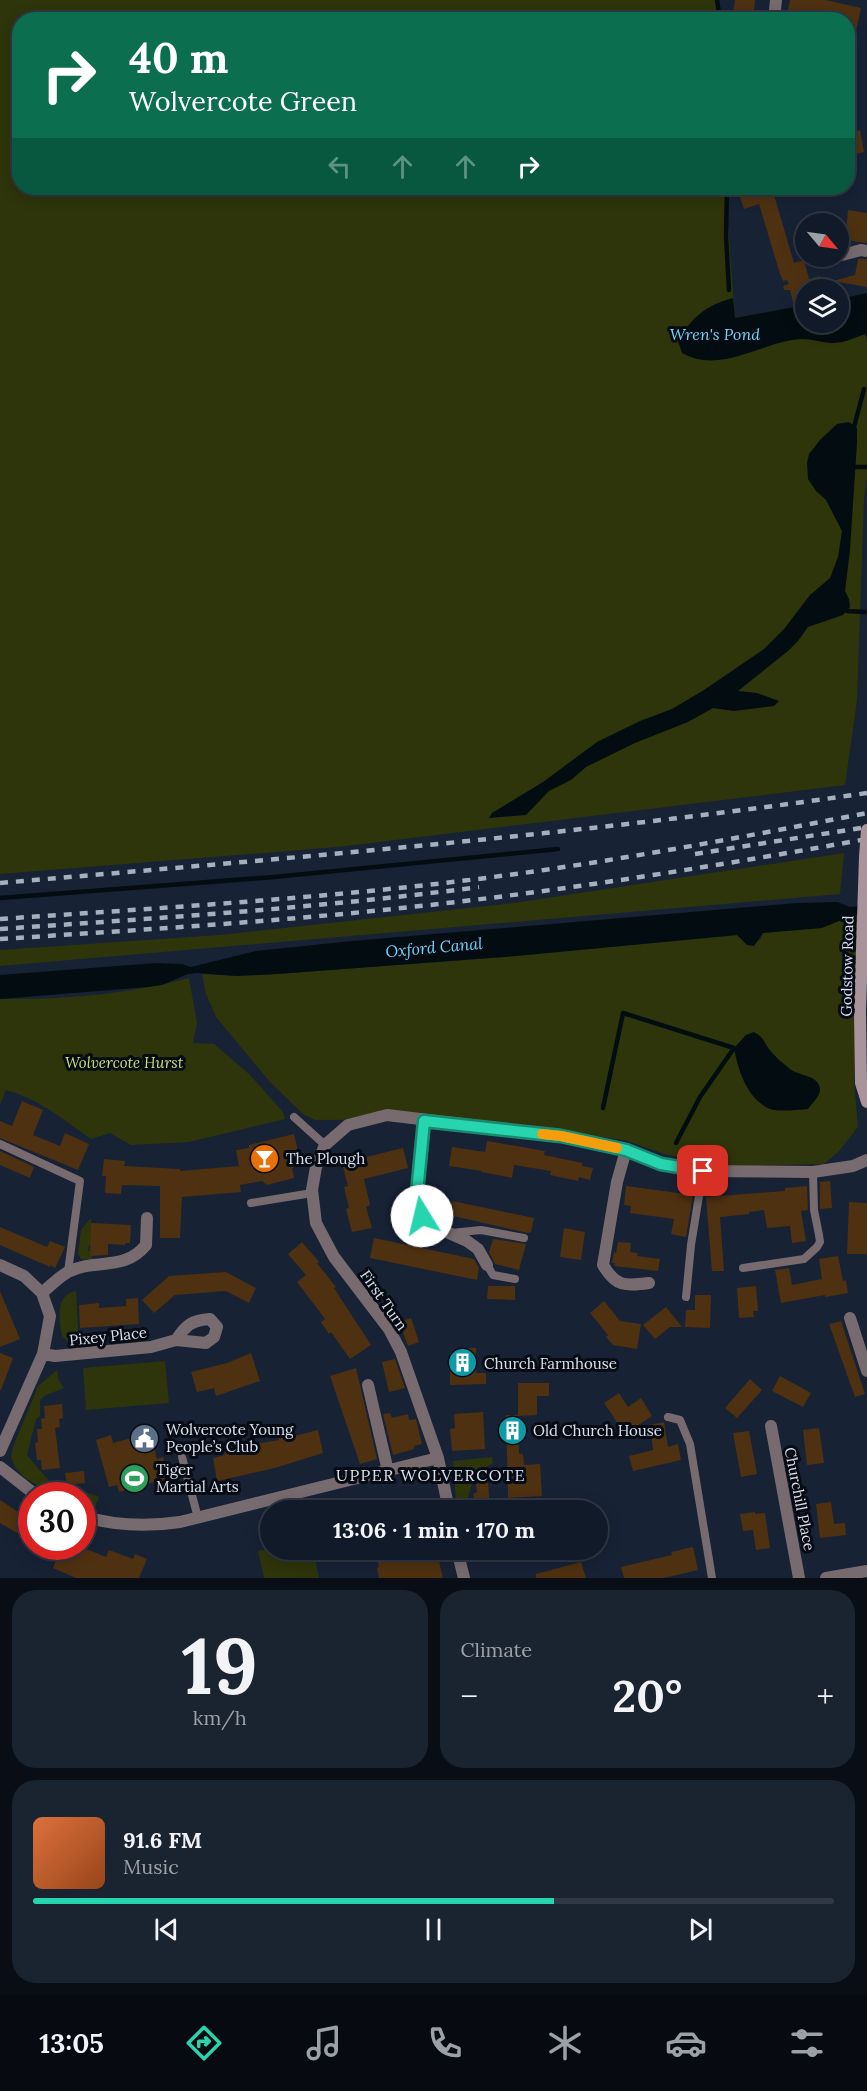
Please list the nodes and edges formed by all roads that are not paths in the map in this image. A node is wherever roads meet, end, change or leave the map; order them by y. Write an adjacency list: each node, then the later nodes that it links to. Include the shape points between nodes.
1 (867, 251): 2 (street)
2 (849, 253)
3 (867, 830): 4 (street, Godstow Road, bridge, via 861,1083)
4 (867, 1102)
5 (294, 1117): 8 (lane)
6 (424, 1121): 8 (street, via 387,1115 348,1125); 9 (street, via 561,1136); 16 (street, via 416,1203 422,1216)
7 (0, 1144): 21 (lane, via 80,1181)
8 (325, 1145): 13 (street, First Turn)
9 (626, 1150): 11 (street, via 661,1164); 23 (street, via 603,1265 611,1278 627,1286)
10 (867, 1160): 12 (street)
11 (703, 1171): 12 (street); 25 (lane)
12 (813, 1172): 20 (lane, via 820,1242 812,1254 804,1259)
13 (312, 1193): 14 (lane); 35 (street, First Turn, via 316,1223 334,1257 389,1329 401,1352)
14 (251, 1203)
15 (147, 1218): 21 (street, via 146,1245 134,1257)
16 (447, 1233): 17 (lane, via 481,1230); 19 (street, via 478,1249)
17 (524, 1238)
18 (0, 1265): 24 (street, via 24,1276)
19 (487, 1265): 22 (lane, via 493,1275)
20 (743, 1268)
21 (68, 1272): 24 (street)
22 (515, 1279)
23 (649, 1283)
24 (42, 1293): 28 (street, via 50,1316)
25 (687, 1297)
26 (850, 1318): 29 (street)
27 (176, 1340): 28 (street, Pixey Place, via 151,1347)
28 (43, 1354): 33 (street)
29 (867, 1371)
30 (368, 1385): 37 (street)
31 (668, 1417): 45 (lane, via 681,1420 690,1444)
32 (771, 1426): 46 (street, Churchill Place)
33 (0, 1451)
34 (182, 1457): 40 (lane)
35 (438, 1458): 37 (street); 39 (street, First Turn)
36 (0, 1467): 38 (street)
37 (388, 1471): 40 (street)
38 (19, 1482)
39 (447, 1500)
40 (198, 1518): 41 (street, via 141,1526)
41 (96, 1520)
42 (460, 1560): 44 (street)
43 (867, 1571): 47 (street)
44 (464, 1578)
45 (712, 1578)
46 (799, 1578)
47 (826, 1578)

